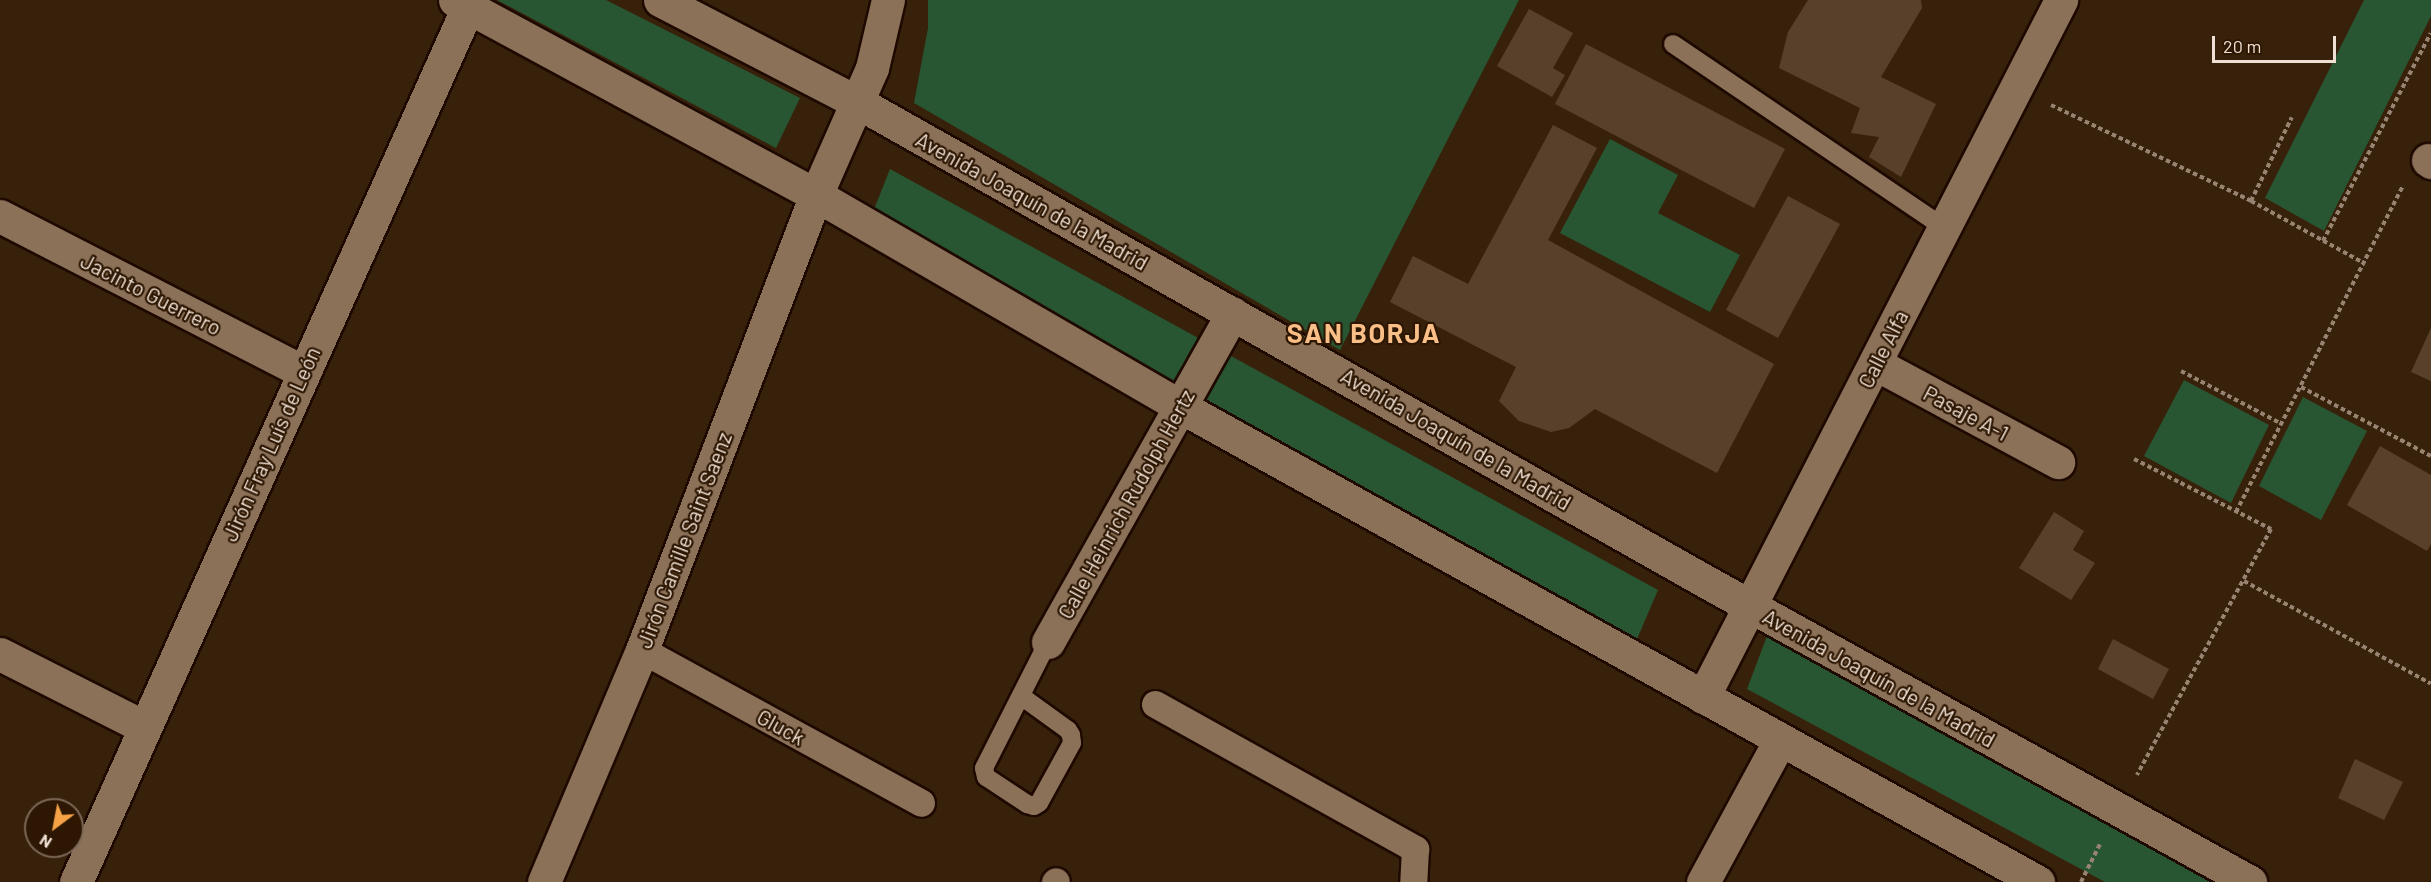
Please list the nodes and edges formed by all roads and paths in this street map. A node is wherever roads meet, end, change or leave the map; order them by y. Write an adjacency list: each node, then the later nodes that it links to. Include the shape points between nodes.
1 (660, 0): 7 (street, Avenida Joaquín de la Madrid)
2 (888, 0): 7 (street, Jirón Camille Saint Saenz, via 880,41)
3 (2061, 0): 14 (street, Calle Alfa)
4 (461, 3): 11 (street); 20 (street, Jirón Fray Luís de León)
5 (2431, 33): 15 (path)
6 (1673, 44): 14 (lane)
7 (859, 103): 11 (street, Jirón Camille Saint Saenz); 17 (street, Avenida Joaquín de la Madrid)
8 (2050, 105): 12 (path)
9 (2292, 117): 12 (path)
10 (2422, 167): 16 (path)
11 (816, 195): 22 (street); 31 (street, Jirón Camille Saint Saenz)
12 (2251, 201): 15 (path)
13 (0, 216): 20 (street, Jacinto Guerrero)
14 (1945, 228): 18 (street, Calle Alfa)
15 (2323, 242): 16 (path)
16 (2364, 263): 21 (path)
17 (1233, 313): 22 (street, Calle Heinrich Rudolph Hertz); 29 (street, Avenida Joaquín de la Madrid)
18 (1876, 364): 26 (street, Pasaje A-1); 29 (street, Calle Alfa)
19 (2181, 371): 23 (path)
20 (303, 372): 37 (street, Jirón Fray Luís de León)
21 (2301, 387): 23 (path); 24 (path)
22 (1181, 407): 30 (street, Calle Heinrich Rudolph Hertz); 35 (street)
23 (2282, 424): 27 (path)
24 (2431, 456)
25 (2134, 459): 27 (path)
26 (2058, 462)
27 (2236, 512): 28 (path, via 2271,529)
28 (2244, 581): 33 (path); 39 (path)
29 (1750, 606): 35 (street, Calle Alfa); 48 (street, Avenida Joaquín de la Madrid)
30 (1048, 642): 34 (lane, Calle Heinrich Rudolph Hertz)
31 (642, 650): 40 (street, Gluck); 43 (street, Jirón Camille Saint Saenz)
32 (0, 654): 37 (street)
33 (2431, 684)
34 (1021, 696): 34 (lane, Calle Heinrich Rudolph Hertz, via 984,772 986,777 1034,806 1072,742 1068,730)
35 (1703, 697): 38 (street)
36 (1155, 704): 44 (street, via 1415,849)
37 (144, 727): 42 (street, Jirón Fray Luís de León)
38 (1780, 740): 45 (street); 46 (street)
39 (2133, 783)
40 (921, 804)
41 (2105, 835): 47 (path)
42 (76, 882)
43 (544, 882)
44 (1413, 882)
45 (1702, 882)
46 (2038, 882)
47 (2081, 882)
48 (2250, 882)

